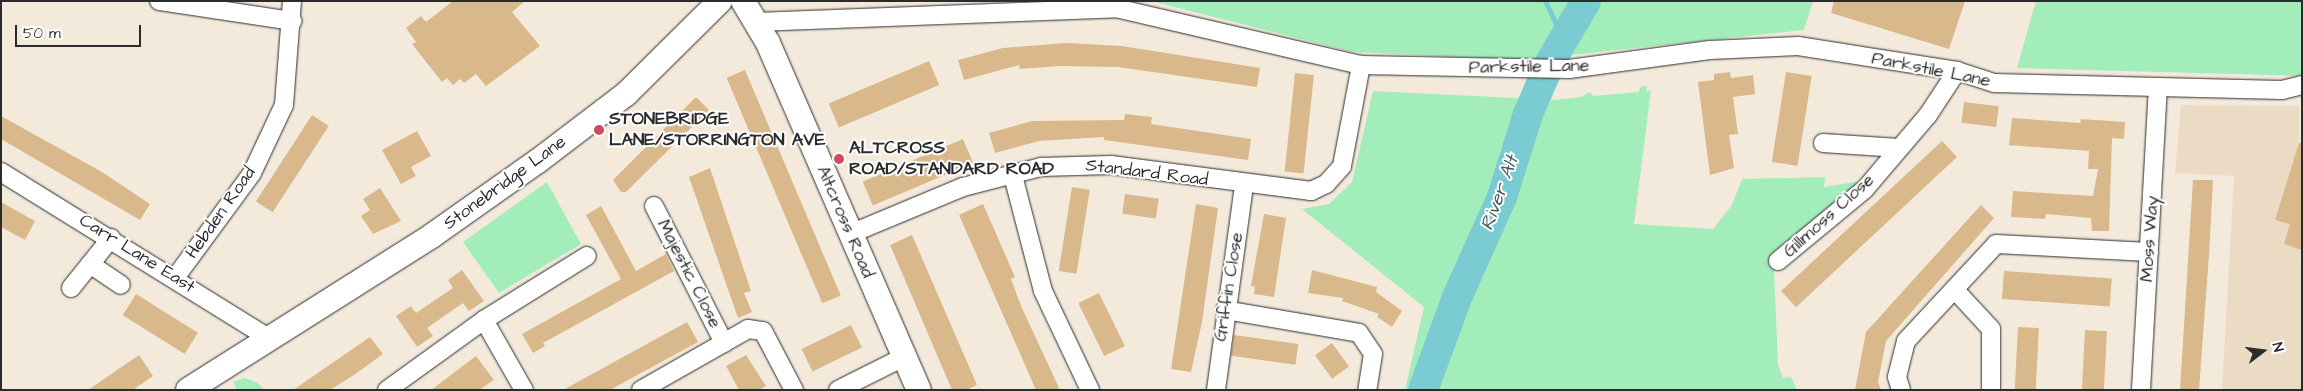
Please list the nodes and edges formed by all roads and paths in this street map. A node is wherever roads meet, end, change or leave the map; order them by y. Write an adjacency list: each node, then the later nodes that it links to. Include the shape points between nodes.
1 (160, 1): 6 (street)
2 (292, 1): 6 (street, Hebden Road)
3 (720, 1): 30 (street, Stonebridge Lane, via 626,94 538,161 433,235)
4 (743, 1): 7 (street, Altcross Road)
5 (939, 8): 7 (street, Parkstile Lane); 8 (street, Parkstile Lane, via 1116,8)
6 (293, 21): 24 (street, Hebden Road, via 284,105 252,173)
7 (758, 22): 18 (street, Altcross Road)
8 (1361, 65): 9 (street, Parkstile Lane, via 1569,69 1710,50 1798,46); 16 (street, Standard Road, via 1342,166 1333,178 1302,192)
9 (1957, 72): 11 (street, Parkstile Lane, via 1994,83); 13 (street, Gillmoss Close, via 1928,115)
10 (2302, 85): 11 (street, Parkstile Lane, via 2282,90)
11 (2158, 89): 20 (street, Moss Way)
12 (1822, 143): 13 (street, Gillmoss Close)
13 (1899, 148): 22 (street, Gillmoss Close, via 1866,189)
14 (1, 172): 19 (street, Carr Lane East)
15 (1012, 172): 16 (street, Standard Road, via 1070,164 1111,166); 18 (street, Standard Road, via 963,187); 40 (street, via 1043,291)
16 (1244, 185): 28 (street, Griffin Close)
17 (654, 206): 31 (street, Majestic Close)
18 (850, 234): 32 (street, Altcross Road)
19 (111, 238): 23 (street); 24 (street, Carr Lane East)
20 (2148, 252): 27 (street, via 1996,244); 45 (street, Moss Way)
21 (587, 256): 29 (street)
22 (1778, 261)
23 (90, 264): 25 (street); 26 (street)
24 (175, 278): 30 (street, Carr Lane East)
25 (121, 285)
26 (71, 288)
27 (1955, 290): 43 (street, via 1906,341 1897,377); 44 (street, via 1991,329)
28 (1226, 310): 41 (street, Griffin Close); 42 (street, via 1360,333 1373,354)
29 (484, 320): 34 (street); 35 (street)
30 (270, 339): 33 (street, Stonebridge Lane)
31 (724, 343): 36 (street); 37 (street, via 748,329 763,331)
32 (902, 358): 38 (street); 39 (street, Altcross Road)
33 (188, 390)
34 (387, 390)
35 (524, 390)
36 (641, 390)
37 (794, 390)
38 (838, 390)
39 (919, 390)
40 (1090, 390)
41 (1216, 390)
42 (1367, 390)
43 (1901, 390)
44 (1991, 390)
45 (2141, 390)

